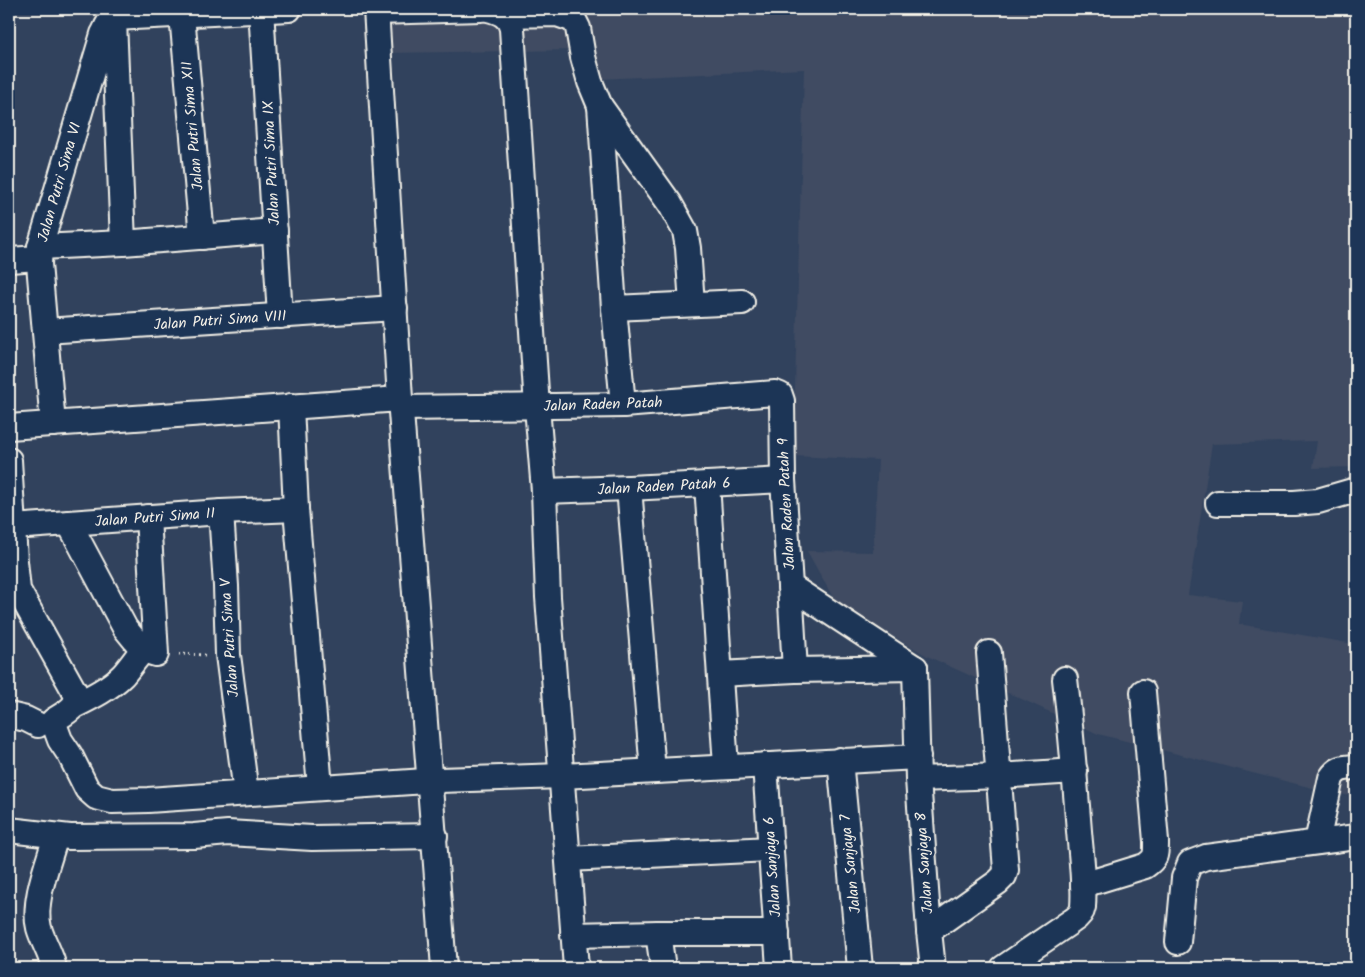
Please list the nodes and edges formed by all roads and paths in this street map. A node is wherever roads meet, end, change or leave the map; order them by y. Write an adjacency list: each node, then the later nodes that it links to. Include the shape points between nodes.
1 (289, 9): 3 (street)
2 (481, 9): 4 (street)
3 (261, 10): 6 (street); 9 (street, Jalan Putri Sima IX)
4 (376, 10): 16 (street)
5 (496, 12): 8 (street, via 557,14 574,20 590,82); 24 (street, via 509,19 512,29)
6 (182, 15): 7 (street); 10 (street, Jalan Putri Sima XII)
7 (109, 26): 11 (street); 12 (street, Jalan Putri Sima VI)
8 (600, 106): 15 (street, via 670,204 685,231); 17 (street)
9 (275, 231): 10 (street); 18 (street, Jalan Putri Sima IX)
10 (202, 237): 11 (street)
11 (123, 243): 12 (street)
12 (39, 252): 13 (street); 19 (street, Jalan Putri Sima VI)
13 (9, 260)
14 (742, 302): 15 (street)
15 (692, 304): 17 (street)
16 (395, 308): 18 (street, Jalan Putri Sima VIII); 21 (street)
17 (614, 308): 22 (street)
18 (280, 316): 19 (street, Jalan Putri Sima VIII)
19 (45, 331): 25 (street, Jalan Putri Sima VI)
20 (780, 396): 22 (street, Jalan Raden Patah, via 775,393); 28 (street, Jalan Raden Patah 9)
21 (400, 403): 23 (street, Jalan Raden Patah); 24 (street, Jalan Raden Patah, via 425,408); 60 (street)
22 (623, 405): 24 (street, Jalan Raden Patah)
23 (292, 406): 25 (street, Jalan Raden Patah); 34 (street)
24 (537, 407): 32 (street)
25 (53, 424): 26 (street, Jalan Raden Patah)
26 (9, 427)
27 (9, 460): 38 (street)
28 (783, 480): 29 (street, Jalan Raden Patah 6); 39 (street, Jalan Raden Patah 9)
29 (707, 484): 30 (street, Jalan Raden Patah 6); 45 (street)
30 (629, 488): 32 (street, Jalan Raden Patah 6); 56 (street)
31 (1356, 490): 33 (street, via 1318,501)
32 (544, 491): 58 (street, via 548,597)
33 (1218, 503)
34 (296, 509): 35 (street, Jalan Putri Sima II); 61 (street)
35 (221, 512): 36 (street, Jalan Putri Sima II); 42 (street, Jalan Putri Sima V)
36 (148, 517): 37 (street, Jalan Putri Sima II); 40 (street)
37 (69, 523): 38 (street, Jalan Putri Sima II); 40 (street, via 125,628)
38 (13, 526): 48 (street, via 18,590 76,694)
39 (790, 586): 43 (street, Jalan Raden Patah 9); 44 (street)
40 (149, 652): 42 (path); 48 (street, via 110,685)
41 (989, 653): 59 (street)
42 (228, 655): 62 (street, Jalan Putri Sima V)
43 (915, 668): 44 (street); 55 (street)
44 (795, 670): 45 (street)
45 (720, 674): 53 (street)
46 (1065, 679): 57 (street)
47 (1143, 692): 72 (street, via 1156,857 1145,866)
48 (76, 705): 63 (street, via 53,721 87,790 96,797 112,801)
49 (9, 715): 50 (street, via 26,718)
50 (38, 725)
51 (840, 760): 52 (street); 55 (street); 83 (street, Jalan Sanjaya 7)
52 (765, 765): 53 (street); 70 (street, Jalan Sanjaya 6)
53 (726, 766): 56 (street)
54 (1356, 767): 69 (street, via 1335,771 1331,778)
55 (918, 768): 59 (street); 73 (street, Jalan Sanjaya 8)
56 (653, 771): 58 (street)
57 (1075, 771): 59 (street); 72 (street)
58 (562, 776): 60 (street); 71 (street)
59 (1000, 776): 73 (street, via 1004,876)
60 (430, 782): 61 (street); 67 (street)
61 (320, 788): 62 (street)
62 (246, 793): 63 (street)
63 (222, 795): 65 (street)
64 (9, 830): 66 (street)
65 (225, 834): 66 (street); 67 (street, via 312,838)
66 (56, 836): 78 (street, via 38,900 37,915)
67 (435, 836): 79 (street)
68 (1356, 836): 69 (street)
69 (1317, 842): 77 (street, via 1206,857 1190,863 1184,878)
70 (771, 849): 71 (street); 75 (street, Jalan Sanjaya 6)
71 (568, 859): 76 (street)
72 (1083, 885): 85 (street, via 1083,908 1077,917)
73 (929, 930): 84 (street, Jalan Sanjaya 8)
74 (658, 933): 75 (street); 76 (street); 81 (street)
75 (777, 933): 82 (street, Jalan Sanjaya 6)
76 (574, 935): 80 (street)
77 (1178, 942)
78 (54, 968)
79 (444, 968)
80 (576, 968)
81 (663, 968)
82 (779, 968)
83 (860, 968)
84 (933, 968)
85 (1003, 968)

